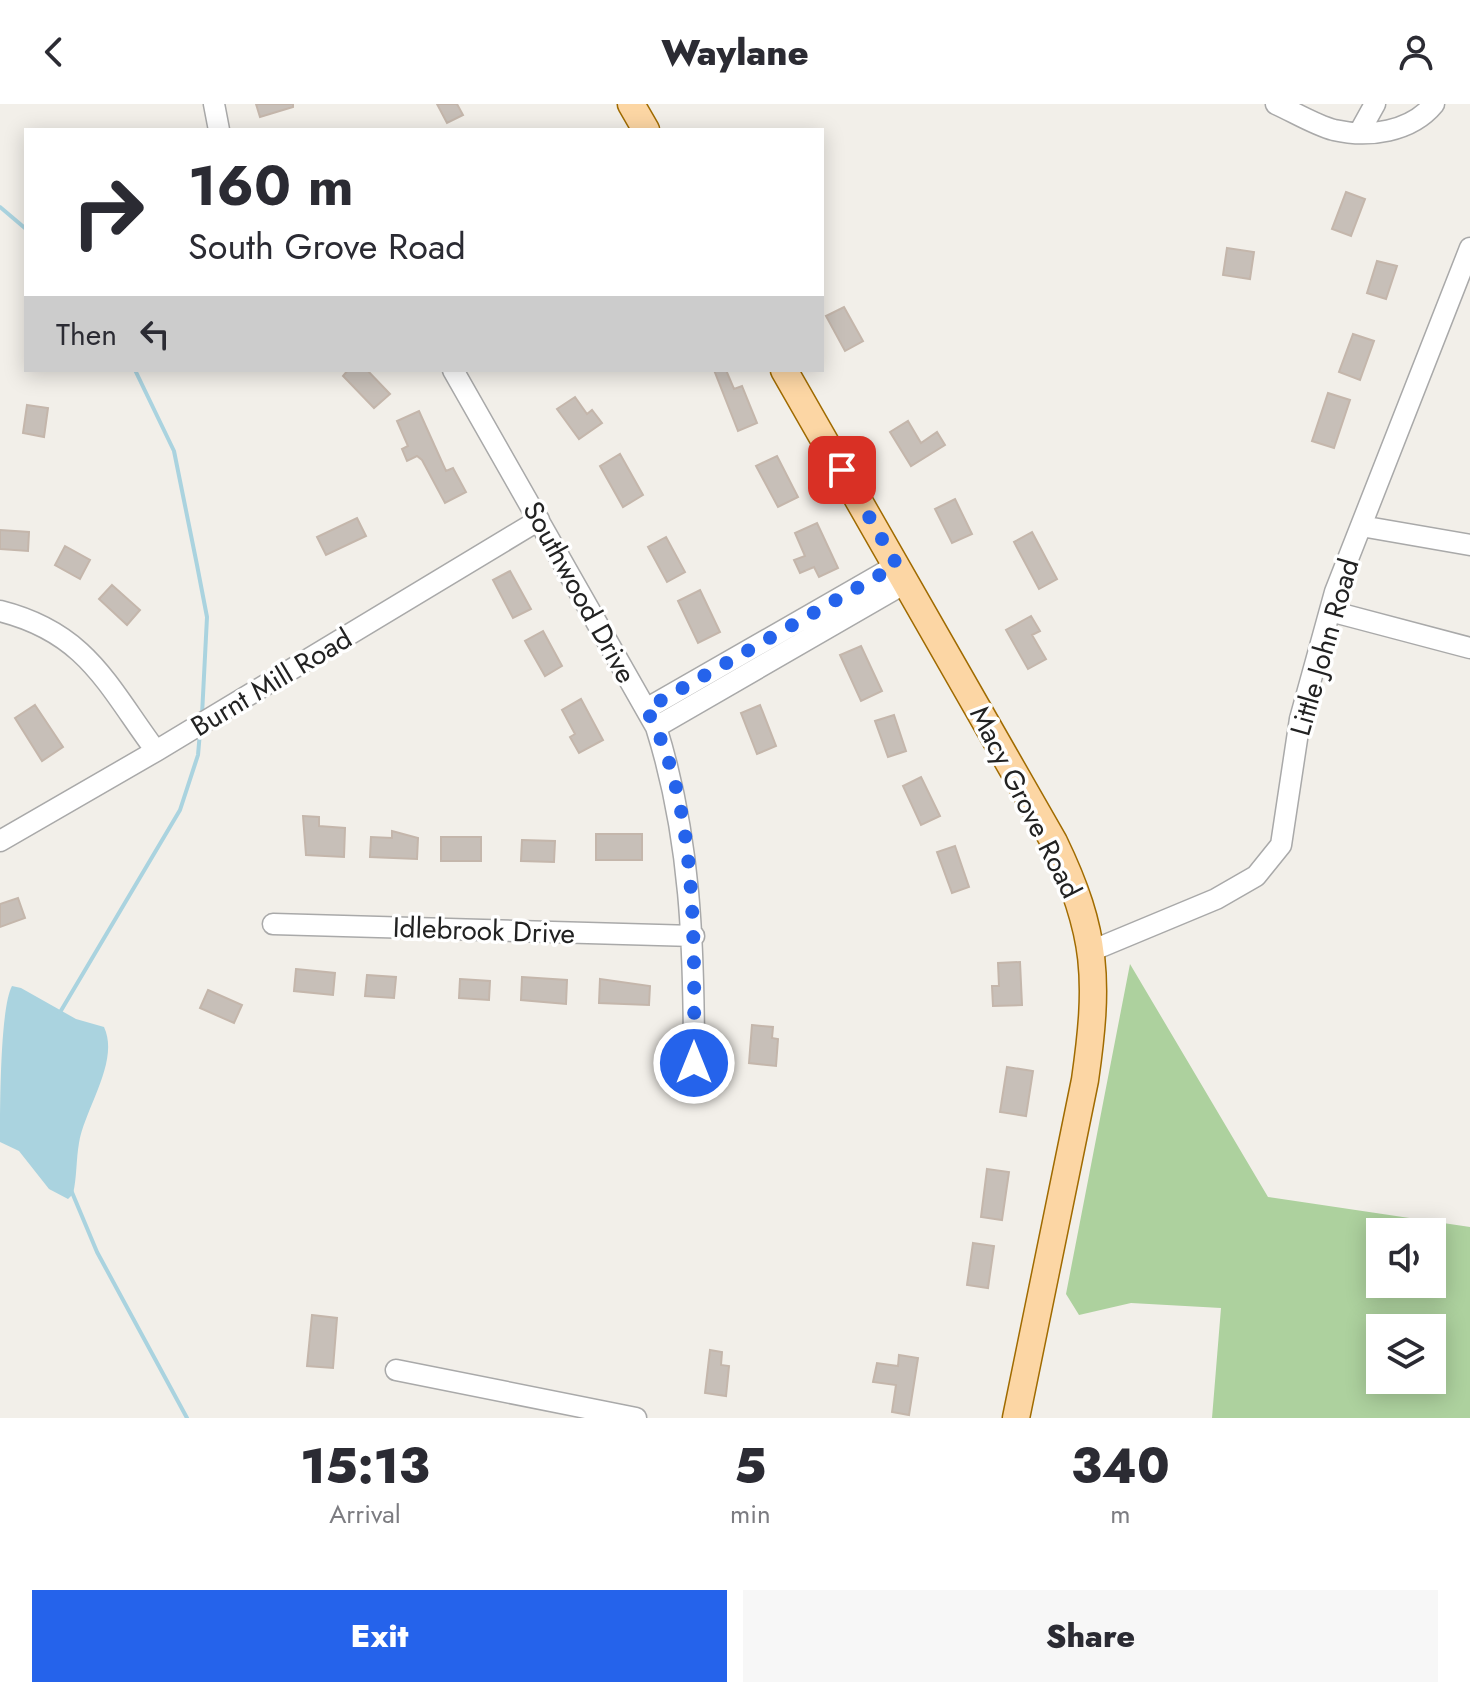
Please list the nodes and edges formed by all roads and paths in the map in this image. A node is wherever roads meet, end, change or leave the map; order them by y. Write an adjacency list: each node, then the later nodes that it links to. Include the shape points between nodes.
1 (214, 104): 6 (street)
2 (631, 104): 7 (main road)
3 (1276, 104): 8 (street, via 1335,130)
4 (1375, 104): 8 (street)
5 (1434, 104): 8 (street, via 1420,120 1385,132)
6 (219, 128)
7 (645, 128)
8 (1360, 131)
9 (1470, 248): 13 (street, Little John Road)
10 (454, 372): 12 (street, Southwood Drive)
11 (785, 372): 15 (main road, Macy Grove Road)
12 (539, 520): 19 (street, Southwood Drive); 20 (street, Burnt Mill Road)
13 (1361, 526): 14 (street); 17 (street, Little John Road)
14 (1470, 545)
15 (902, 574): 19 (street); 24 (main road, Macy Grove Road, via 1054,842 1079,901)
16 (0, 611): 20 (street, via 27,618 74,644 110,682)
17 (1330, 611): 18 (street); 24 (street, Little John Road, via 1300,719 1281,845 1256,876 1216,899)
18 (1470, 648)
19 (651, 718): 23 (street, Southwood Drive, via 673,781)
20 (156, 751): 21 (street, Burnt Mill Road)
21 (0, 841)
22 (273, 924): 23 (street, Idlebrook Drive)
23 (694, 936): 25 (street, Southwood Drive)
24 (1091, 951): 28 (main road, Macy Grove Road, via 1095,986 1085,1080)
25 (694, 1063)
26 (396, 1370): 27 (street)
27 (636, 1418)
28 (1016, 1418)

